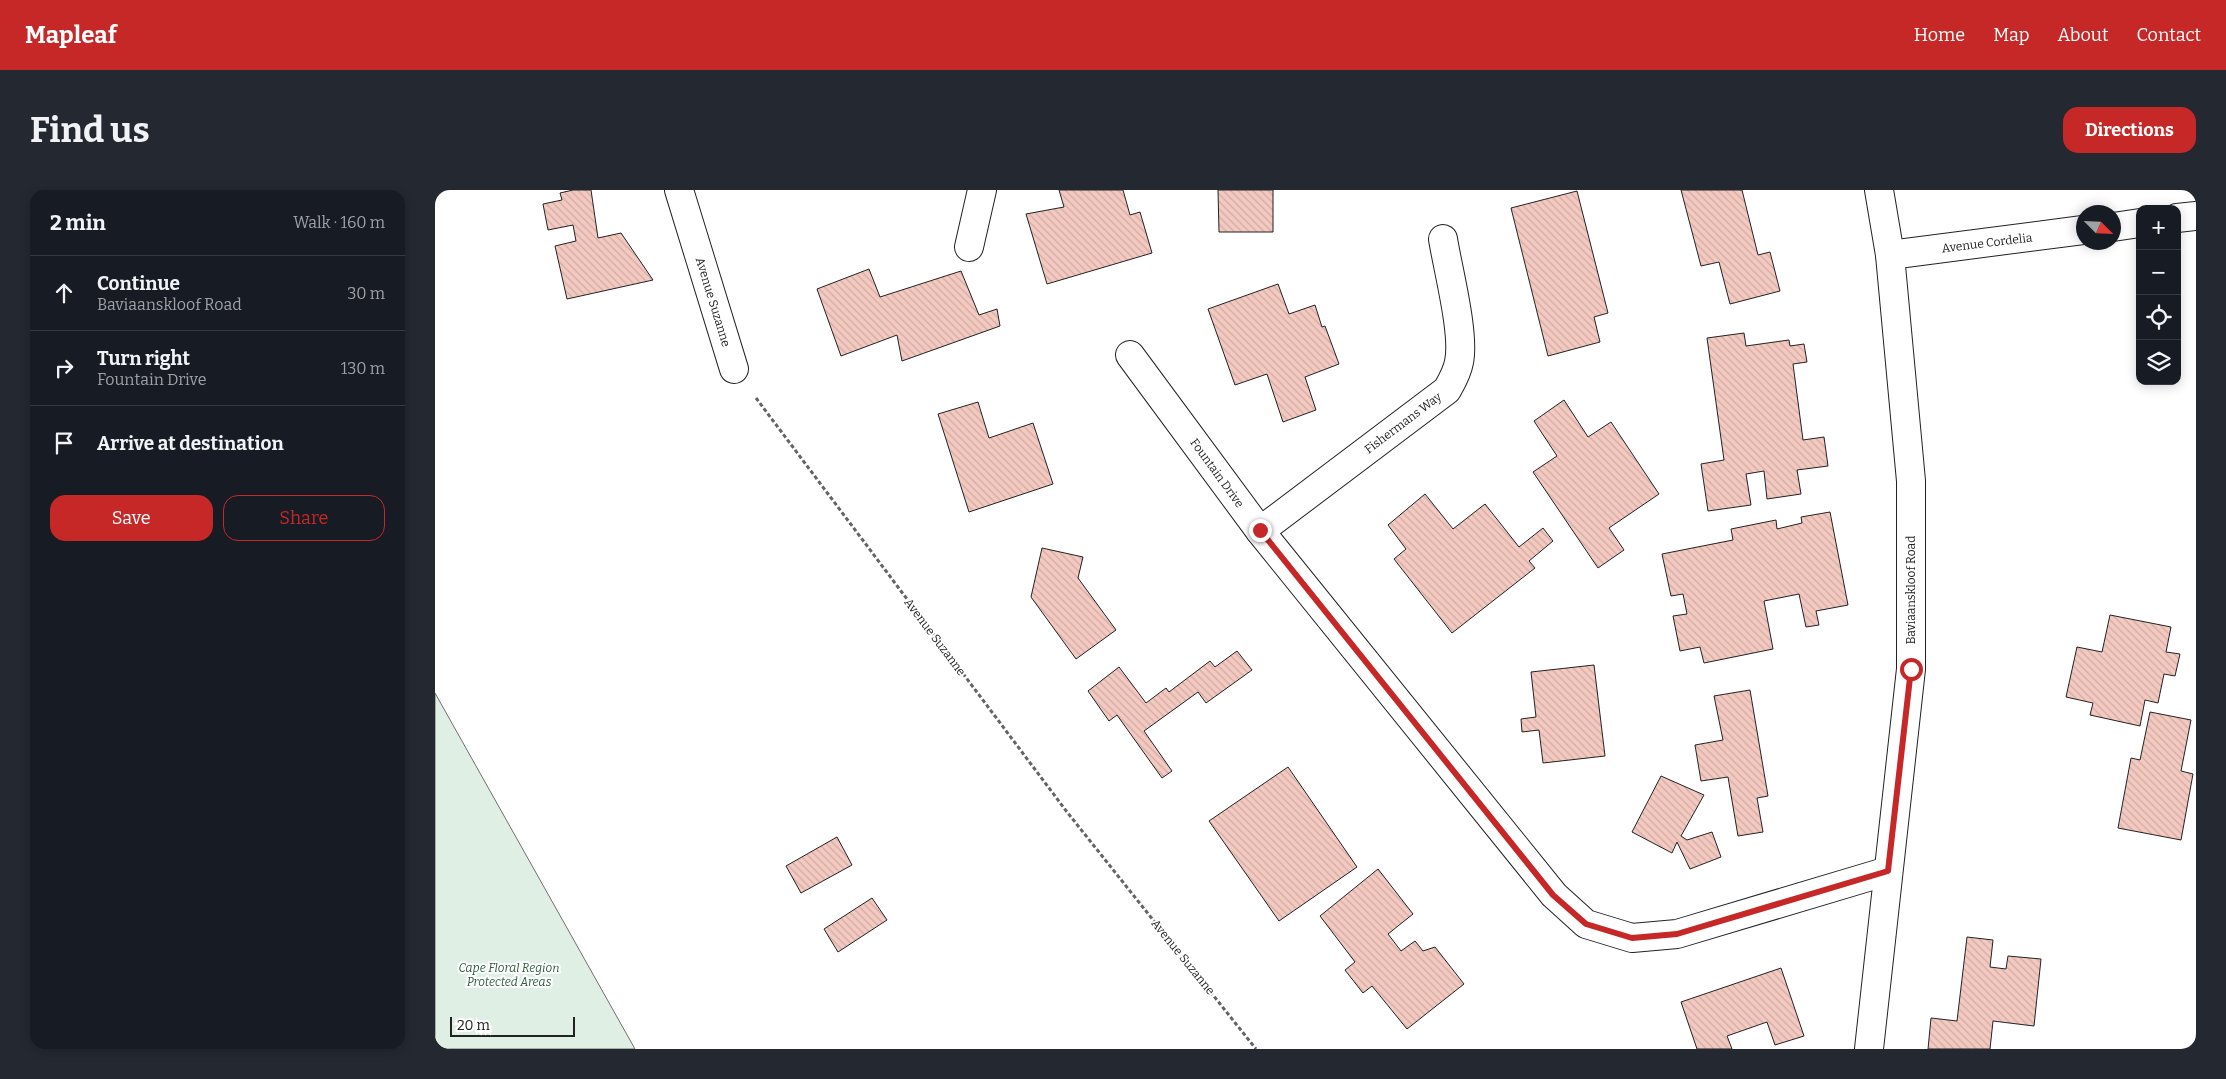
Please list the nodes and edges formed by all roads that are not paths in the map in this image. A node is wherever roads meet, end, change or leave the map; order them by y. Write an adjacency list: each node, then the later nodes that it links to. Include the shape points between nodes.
1 (679, 190): 13 (street, Avenue Suzanne)
2 (982, 190): 10 (street)
3 (1879, 190): 11 (street, Baviaanskloof Road)
4 (2196, 216): 5 (street)
5 (2181, 218)
6 (2136, 223): 7 (street)
7 (2121, 225)
8 (2076, 231): 11 (street, Avenue Cordelia)
9 (1443, 239): 14 (street, Fishermans Way, via 1461,343 1460,361 1447,390)
10 (969, 247)
11 (1890, 255): 15 (street, Baviaanskloof Road, via 1911,481 1911,669)
12 (1130, 355): 14 (street, Fountain Drive)
13 (734, 369)
14 (1260, 530): 15 (street, Fountain Drive, via 1553,895 1586,924 1632,938 1677,934)
15 (1888, 871): 16 (street, Baviaanskloof Road)
16 (1869, 1049)

